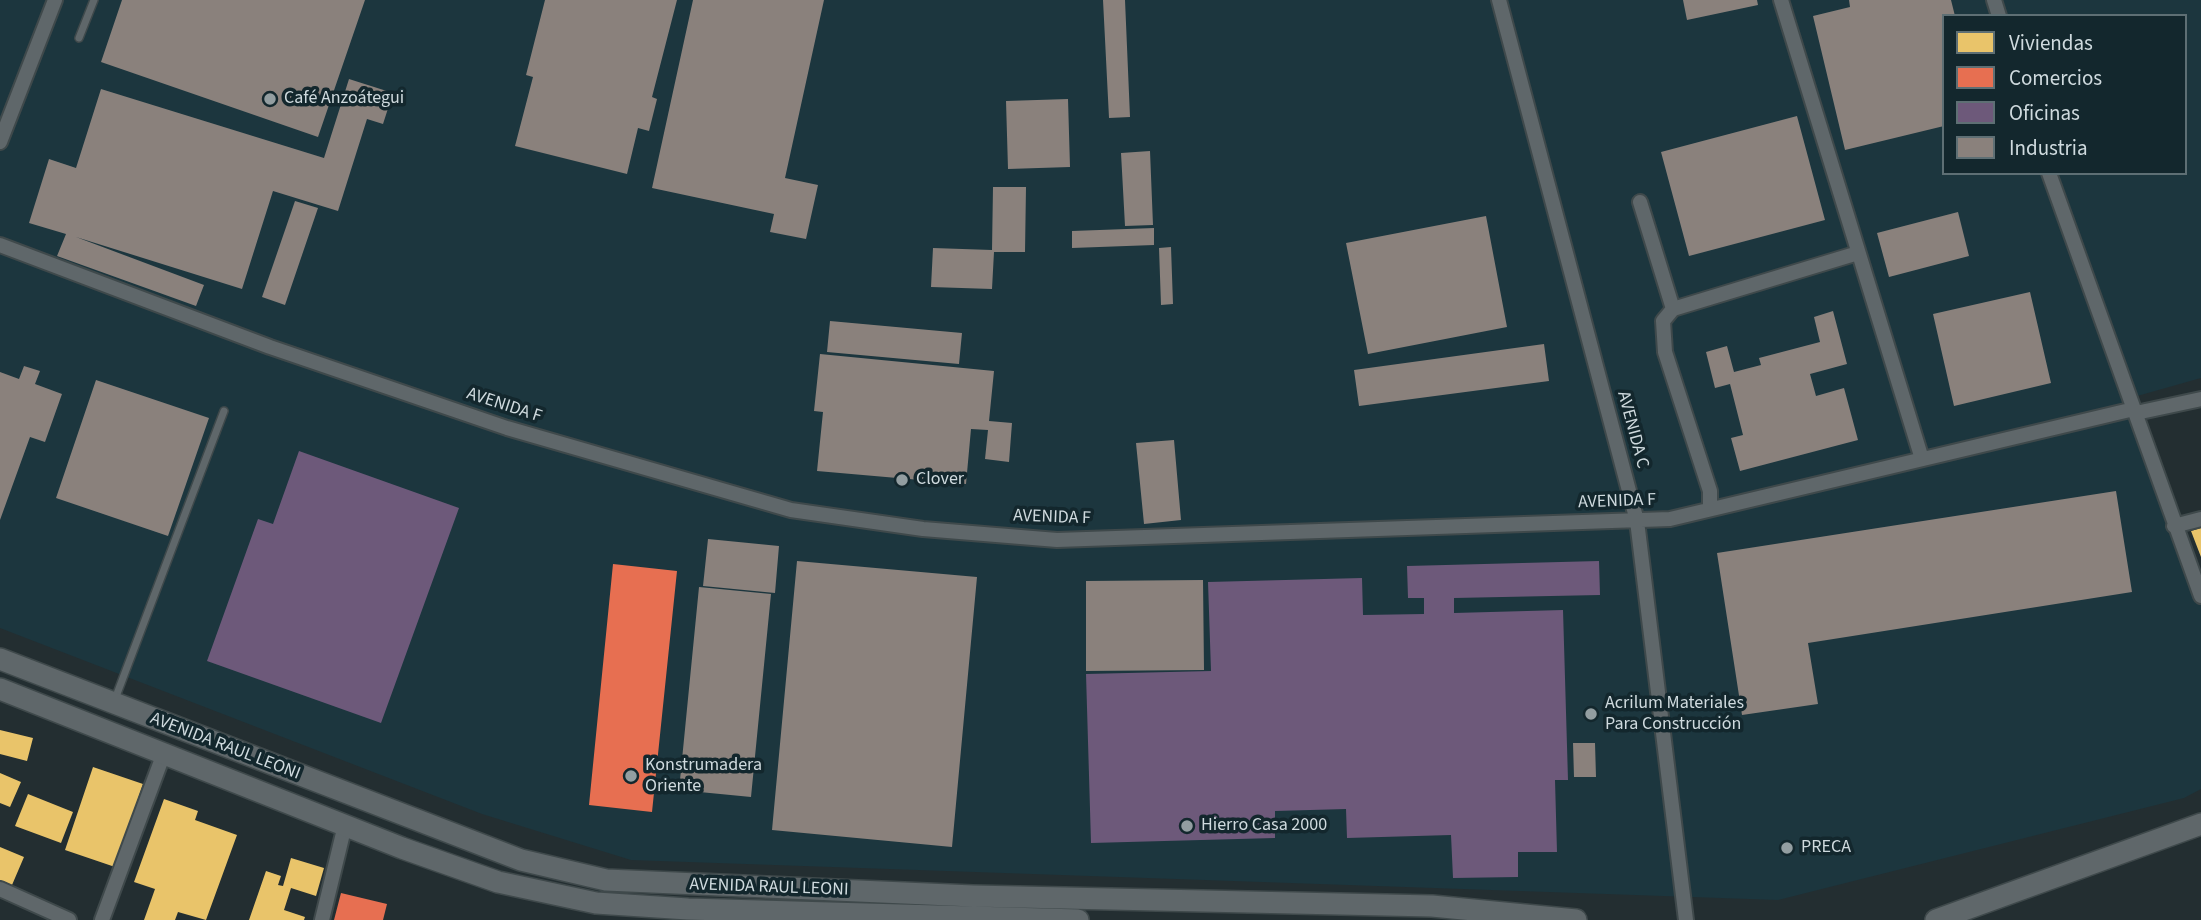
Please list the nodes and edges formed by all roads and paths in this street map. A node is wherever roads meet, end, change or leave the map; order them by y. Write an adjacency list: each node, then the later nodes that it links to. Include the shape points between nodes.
1 (55, 0): 6 (street)
2 (94, 0): 5 (lane)
3 (1499, 0): 18 (street, AVENIDA C)
4 (1781, 0): 10 (street)
5 (79, 38)
6 (0, 142)
7 (2050, 175): 14 (street)
8 (1640, 202): 11 (street)
9 (0, 245): 18 (street, AVENIDA F, via 270,347 494,424 791,510 923,529 1057,540)
10 (1858, 253): 11 (street); 15 (street)
11 (1673, 309): 16 (street, via 1663,321 1665,352 1710,491)
12 (2201, 399): 14 (street, AVENIDA F)
13 (224, 411): 23 (lane)
14 (2135, 411): 15 (street, AVENIDA F); 19 (street)
15 (1922, 459): 16 (street, AVENIDA F)
16 (1710, 509): 18 (street, AVENIDA F)
17 (2201, 519): 19 (street)
18 (1637, 521): 34 (street, AVENIDA C)
19 (2174, 526): 20 (street)
20 (2201, 596)
21 (0, 659): 23 (main road, AVENIDA RAUL LEONI)
22 (0, 689): 24 (main road, AVENIDA RAUL LEONI)
23 (113, 703): 33 (main road, AVENIDA RAUL LEONI, via 521,860 606,880 973,896 1432,906)
24 (164, 753): 25 (main road, AVENIDA RAUL LEONI); 30 (street)
25 (345, 825): 28 (main road, AVENIDA RAUL LEONI, via 498,882 596,903); 31 (street)
26 (2199, 828): 35 (main road)
27 (0, 889): 29 (street)
28 (906, 917): 32 (main road, AVENIDA RAUL LEONI)
29 (69, 920)
30 (102, 920)
31 (322, 920)
32 (1078, 920)
33 (1576, 920)
34 (1686, 920)
35 (1936, 920)

